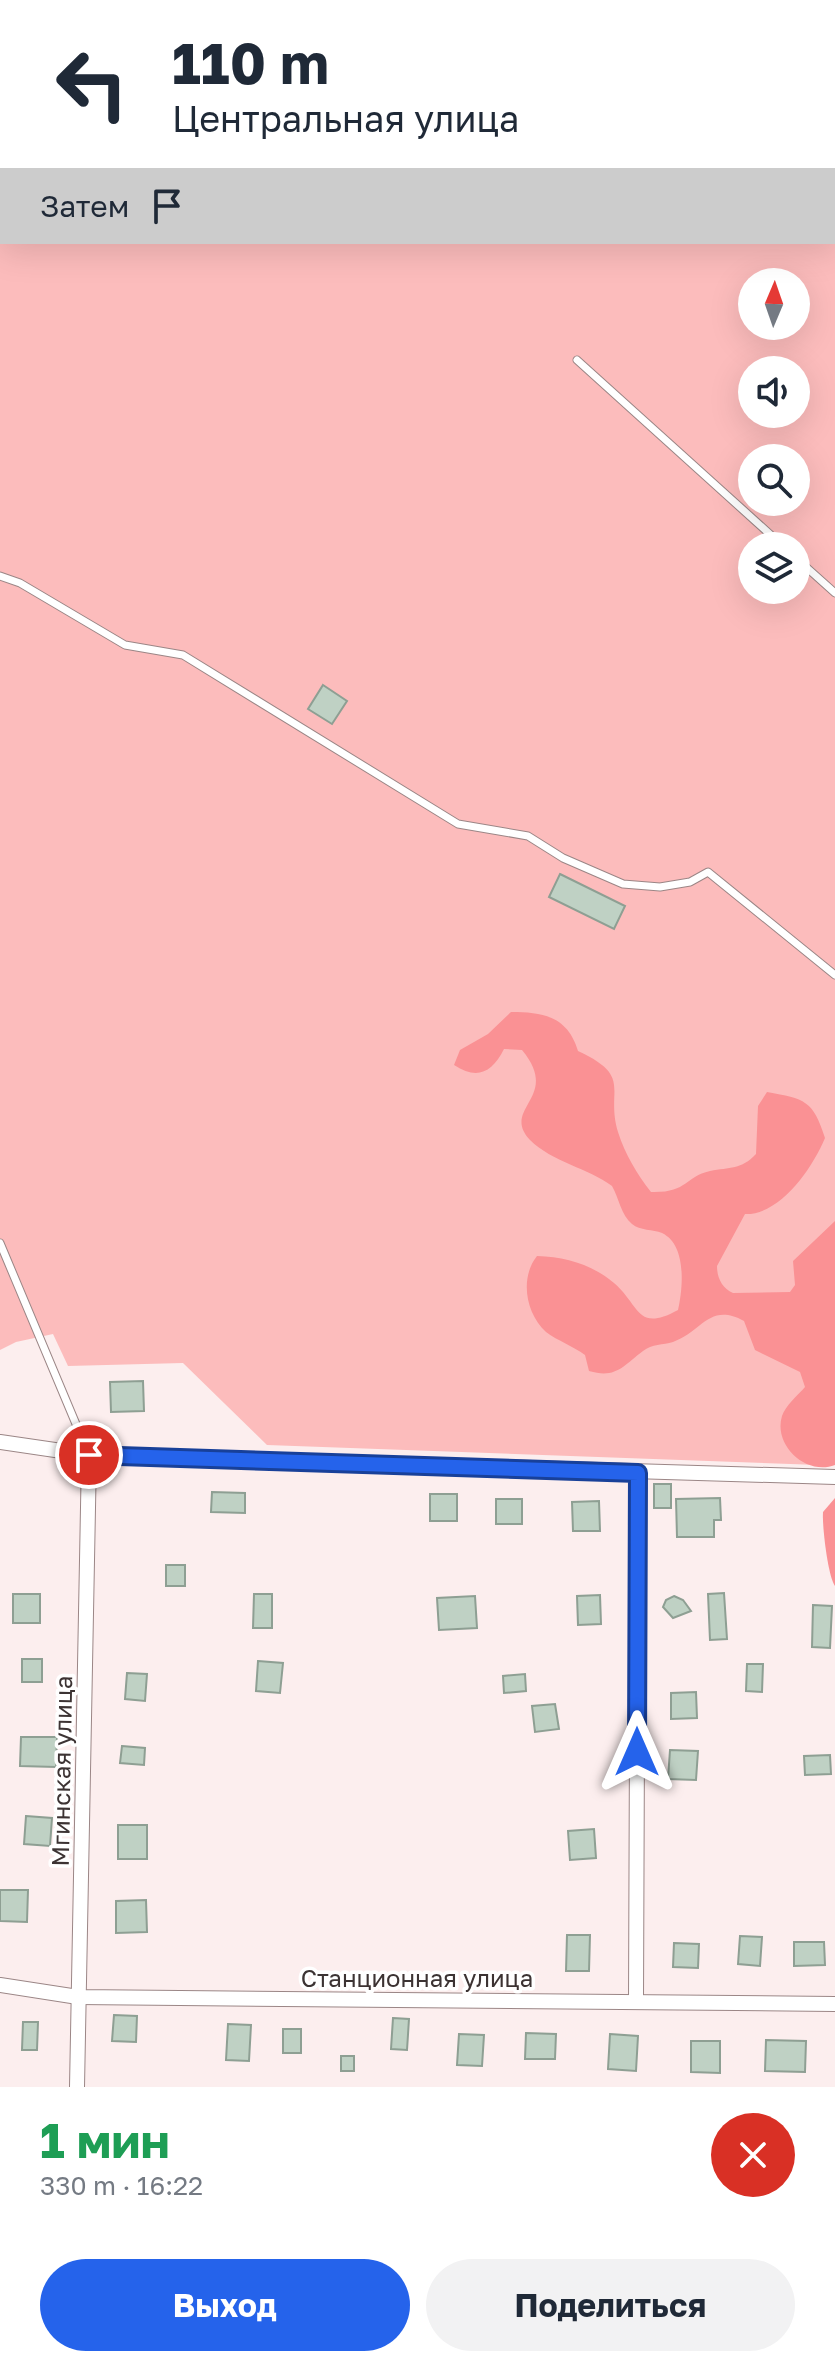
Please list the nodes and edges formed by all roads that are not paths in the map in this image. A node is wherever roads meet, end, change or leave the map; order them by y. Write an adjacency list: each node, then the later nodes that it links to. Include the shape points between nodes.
1 (577, 360): 2 (lane)
2 (767, 532)
3 (810, 571): 5 (lane)
4 (0, 576): 6 (lane, via 125,645 183,655 458,824 528,836 623,884 660,887 690,882 708,872)
5 (835, 593)
6 (835, 975)
7 (0, 1243): 9 (lane)
8 (0, 1442): 9 (street)
9 (89, 1455): 10 (street); 13 (street, Мгинская улица)
10 (638, 1473): 11 (street); 14 (street)
11 (835, 1477)
12 (0, 1985): 13 (street, Станционная улица)
13 (78, 1997): 14 (street, Станционная улица); 16 (street, Мгинская улица)
14 (636, 2001): 15 (street, Станционная улица)
15 (835, 2004)
16 (77, 2087)

